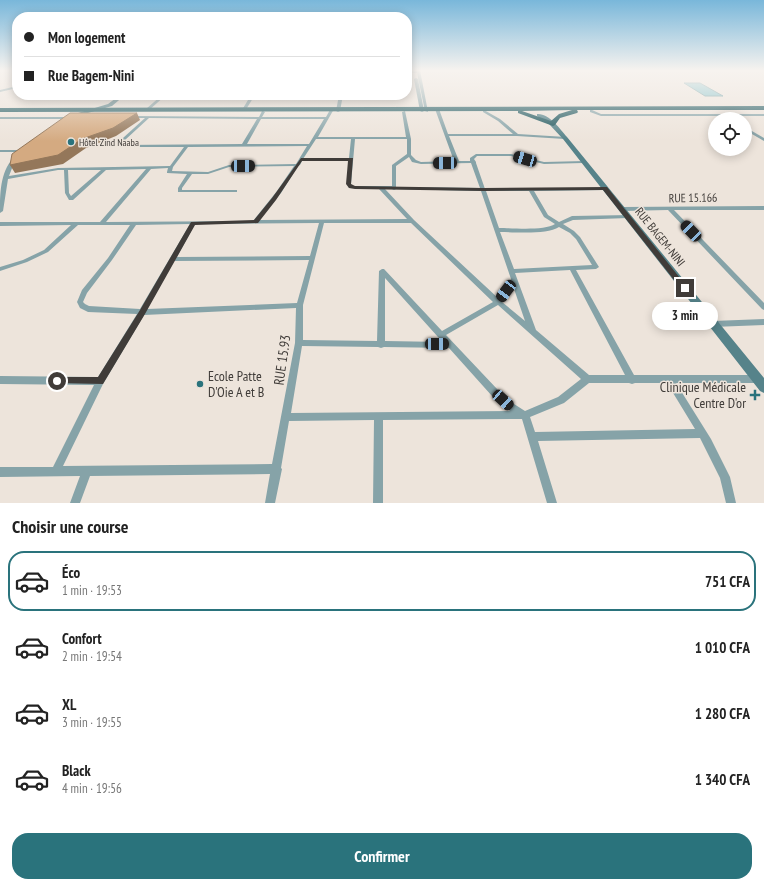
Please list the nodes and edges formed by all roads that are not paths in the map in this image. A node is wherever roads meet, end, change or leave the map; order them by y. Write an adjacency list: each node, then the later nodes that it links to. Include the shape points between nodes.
1 (421, 93): 13 (street)
2 (109, 100): 9 (street)
3 (116, 100): 9 (street)
4 (158, 100): 10 (street)
5 (250, 100): 11 (street)
6 (339, 100): 12 (street)
7 (545, 108): 8 (highway); 20 (highway); 31 (highway, via 552,110)
8 (764, 109): 16 (highway)
9 (96, 110): 10 (highway); 17 (highway); 25 (street)
10 (147, 110): 11 (highway)
11 (244, 110): 12 (highway)
12 (335, 110): 13 (highway); 18 (highway); 21 (highway); 30 (street)
13 (424, 110): 14 (highway); 18 (highway)
14 (437, 110): 15 (highway); 20 (highway); 34 (street)
15 (484, 111): 19 (highway); 35 (street)
16 (588, 111): 22 (street, via 601,115); 31 (highway); 31 (highway)
17 (0, 112): 25 (highway)
18 (404, 112): 38 (street)
19 (519, 112): 20 (highway); 31 (highway)
20 (537, 112): 31 (highway)
21 (261, 115): 25 (highway); 27 (street); 30 (street); 41 (street)
22 (708, 115)
23 (752, 115): 24 (street)
24 (764, 115)
25 (81, 116): 29 (street)
26 (128, 117): 27 (street)
27 (148, 117): 43 (street, via 124,139 121,146)
28 (0, 118): 29 (street)
29 (73, 118): 32 (street)
30 (327, 118): 36 (street)
31 (552, 119): 39 (street, RUE BAGEM-NINI)
32 (65, 123)
33 (752, 132): 40 (street)
34 (448, 135): 35 (street); 48 (street)
35 (517, 135): 39 (street)
36 (315, 138): 37 (street); 42 (street)
37 (353, 138): 38 (street); 46 (street)
38 (407, 138): 45 (street, via 410,144)
39 (565, 138): 50 (street, RUE BAGEM-NINI)
40 (764, 140)
41 (244, 145): 42 (street); 43 (street)
42 (310, 145): 47 (street)
43 (187, 146): 53 (street)
44 (0, 151): 57 (street, via 27,151 13,161)
45 (409, 155): 48 (street, via 414,161 421,163); 60 (street, via 394,165)
46 (351, 159): 47 (street); 58 (street, via 349,185 355,188)
47 (301, 160): 51 (street)
48 (457, 162): 49 (street)
49 (474, 162): 50 (street, via 473,157 476,155 511,155 544,163); 62 (street)
50 (583, 162): 59 (street, RUE BAGEM-NINI)
51 (298, 165): 56 (street, via 230,166 212,173); 71 (street)
52 (150, 167): 53 (street); 54 (street); 74 (street)
53 (170, 167): 56 (street, via 171,173)
54 (105, 168): 55 (street); 55 (street, via 71,199)
55 (66, 169): 57 (street, via 39,172)
56 (190, 174): 63 (street, via 180,191)
57 (4, 182): 64 (street)
58 (381, 188): 60 (street); 70 (street)
59 (605, 188): 61 (street); 66 (street, RUE BAGEM-NINI)
60 (394, 189): 62 (street)
61 (530, 189): 62 (street); 78 (street, via 546,216)
62 (483, 190): 79 (street)
63 (235, 191)
64 (1, 203): 68 (street)
65 (764, 208): 67 (street, RUE 15.166)
66 (622, 209): 67 (street, RUE 15.166); 69 (street, RUE BAGEM-NINI)
67 (670, 209): 88 (street)
68 (0, 210)
69 (628, 216): 78 (street, via 572,218); 91 (street, RUE BAGEM-NINI)
70 (412, 221): 72 (street); 86 (street)
71 (255, 222): 72 (street); 76 (street)
72 (322, 222): 80 (street, RUE 15.93)
73 (77, 223): 74 (street); 77 (street); 82 (street, via 46,251)
74 (102, 223): 75 (street)
75 (134, 223): 76 (street); 89 (street, via 84,292 80,302 88,309)
76 (193, 223): 81 (street)
77 (0, 224)
78 (559, 224): 79 (street, via 542,230); 83 (street, via 578,238 596,267)
79 (497, 230): 84 (street)
80 (313, 258): 81 (street); 87 (street, RUE 15.93)
81 (173, 259): 89 (street)
82 (0, 269)
83 (572, 269): 84 (street); 99 (street)
84 (511, 271): 85 (street)
85 (514, 280): 86 (street); 92 (street)
86 (498, 302): 92 (street); 93 (street)
87 (300, 305): 89 (street); 94 (street, RUE 15.93)
88 (764, 307)
89 (142, 312): 101 (street)
90 (764, 322): 91 (street)
91 (713, 324): 102 (street, RUE BAGEM-NINI)
92 (533, 332): 97 (street)
93 (441, 335): 95 (street); 96 (street, via 382,271)
94 (299, 343): 96 (street); 104 (street, RUE 15.93)
95 (450, 344): 96 (street); 103 (street, via 495,393)
96 (381, 345)
97 (588, 379): 99 (street); 103 (street, via 561,400)
98 (0, 380): 101 (street)
99 (632, 380): 100 (street)
100 (670, 380): 102 (street); 106 (street)
101 (100, 381): 109 (street)
102 (761, 383)
103 (525, 415): 105 (street); 107 (street)
104 (287, 416): 105 (street); 108 (street, RUE 15.93)
105 (379, 416): 114 (street)
106 (702, 433): 107 (street); 116 (street, via 725,477)
107 (532, 437): 115 (street)
108 (277, 469): 110 (street); 113 (street, RUE 15.93)
109 (56, 471): 110 (street); 111 (street)
110 (86, 471): 112 (street)
111 (0, 472)
112 (75, 503)
113 (270, 503)
114 (378, 503)
115 (552, 503)
116 (731, 503)

